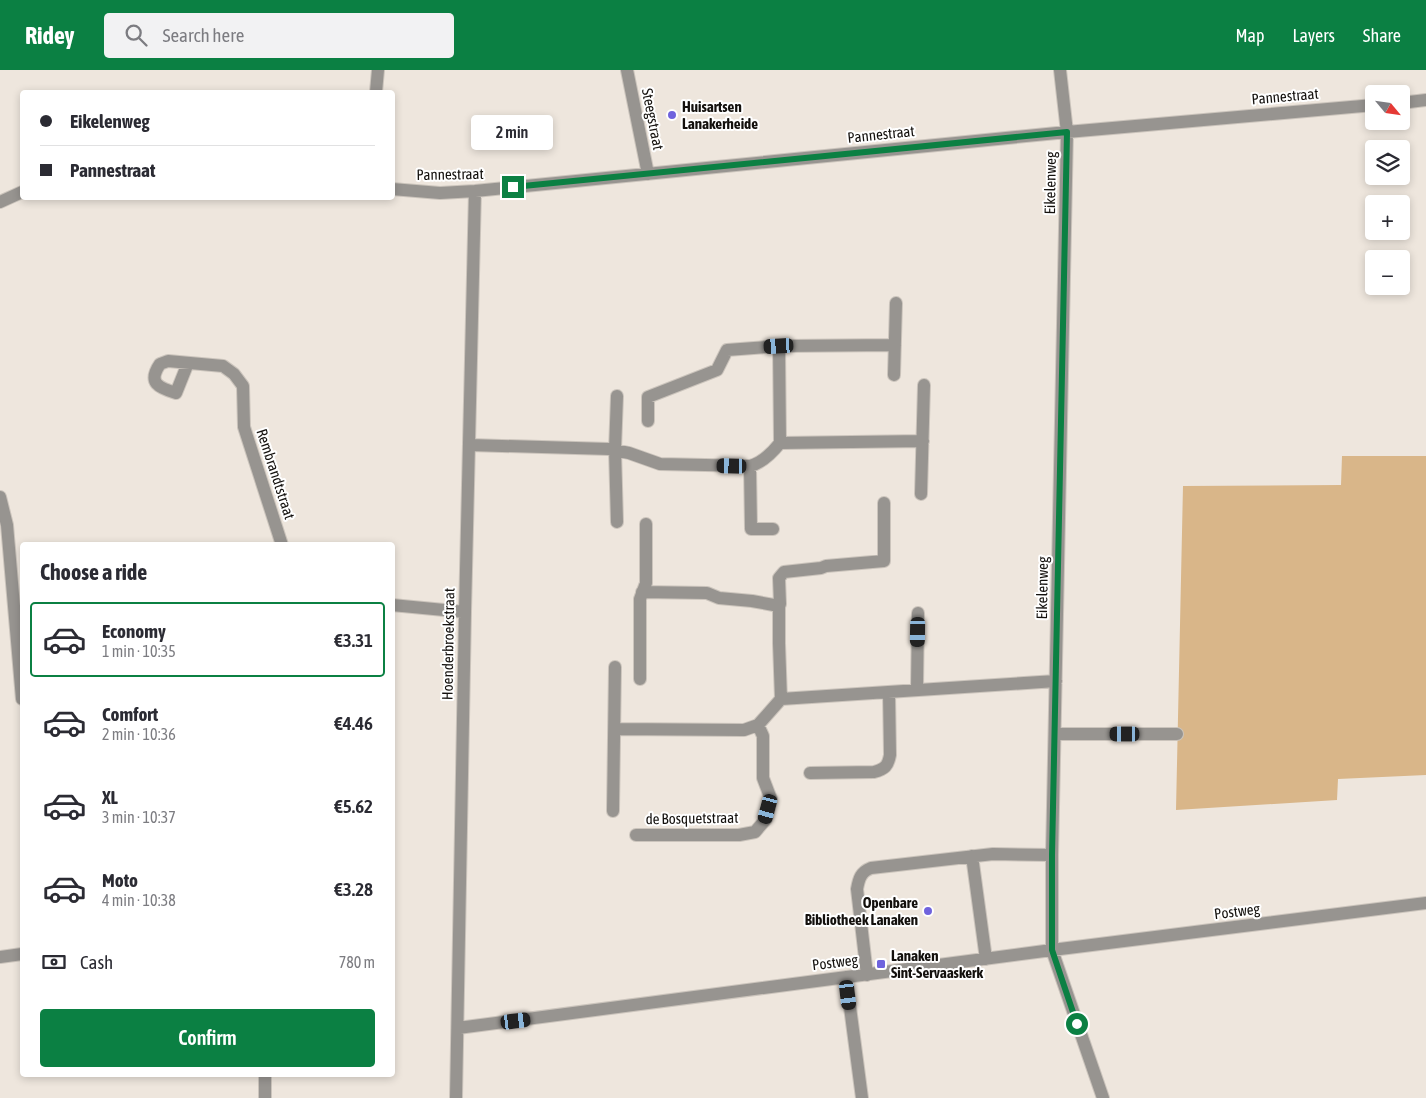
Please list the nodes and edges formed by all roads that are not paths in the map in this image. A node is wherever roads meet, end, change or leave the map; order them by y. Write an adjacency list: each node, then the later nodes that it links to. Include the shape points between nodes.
1 (378, 70): 4 (street)
2 (627, 70): 9 (street, Steegstraat)
3 (1060, 70): 8 (street, Eikelenweg)
4 (376, 90)
5 (1426, 100): 6 (street)
6 (1410, 101)
7 (1365, 106): 8 (street, Pannestraat)
8 (1067, 132): 9 (street, Pannestraat); 43 (street, Eikelenweg)
9 (648, 174): 11 (street, Pannestraat)
10 (395, 189): 11 (street, Pannestraat, via 440,193)
11 (475, 191): 24 (street, Hoenderbroekstraat)
12 (20, 193): 13 (street)
13 (0, 202)
14 (896, 304): 15 (street)
15 (895, 344): 16 (street); 18 (street)
16 (779, 346): 21 (street, via 727,350 717,370 648,397); 23 (street)
17 (188, 363): 33 (street, Rembrandtstraat, via 222,366 243,386 244,427)
18 (894, 375)
19 (924, 385): 22 (street)
20 (617, 396): 25 (street)
21 (648, 421)
22 (923, 442): 23 (street); 27 (street)
23 (780, 443): 26 (street, via 757,464)
24 (470, 444): 25 (street); 38 (street, Hoenderbroekstraat)
25 (615, 450): 26 (street, via 660,464); 30 (street)
26 (750, 466): 32 (street, via 751,529)
27 (921, 494)
28 (0, 497): 34 (street)
29 (884, 502): 37 (street, via 884,561 784,572 779,578)
30 (616, 522)
31 (646, 524): 35 (street, via 646,584)
32 (773, 529)
33 (281, 542)
34 (17, 576): 40 (street)
35 (642, 592): 37 (street, via 708,593 719,598); 42 (street)
36 (395, 605): 38 (street)
37 (779, 606): 46 (street)
38 (465, 612): 63 (street, Hoenderbroekstraat)
39 (918, 613): 44 (street)
40 (20, 649)
41 (615, 667): 48 (street)
42 (640, 679)
43 (1056, 681): 44 (street); 49 (street, Eikelenweg)
44 (917, 690): 45 (street)
45 (889, 692): 46 (street); 51 (street, via 890,755 884,770)
46 (781, 699): 47 (street)
47 (758, 725): 48 (street, via 744,730); 53 (street, de Bosquetstraat, via 763,736 763,778 771,800 766,819 755,832 739,835)
48 (615, 729): 52 (street)
49 (1055, 734): 50 (street); 54 (street, Eikelenweg)
50 (1176, 734)
51 (810, 773)
52 (613, 811)
53 (636, 835)
54 (1052, 855): 55 (street); 57 (street, Eikelenweg)
55 (972, 856): 60 (street); 61 (street, via 871,868 861,874 857,889)
56 (1426, 903): 57 (street, Postweg)
57 (1052, 950): 60 (street, Postweg); 68 (street, Eikelenweg)
58 (20, 954): 59 (street)
59 (0, 957)
60 (986, 959): 61 (street, Postweg)
61 (867, 975): 62 (street, Postweg)
62 (846, 977): 63 (street, Postweg); 67 (street)
63 (458, 1028): 66 (street, Hoenderbroekstraat)
64 (265, 1077): 65 (street)
65 (265, 1098)
66 (456, 1098)
67 (862, 1098)
68 (1103, 1098)

